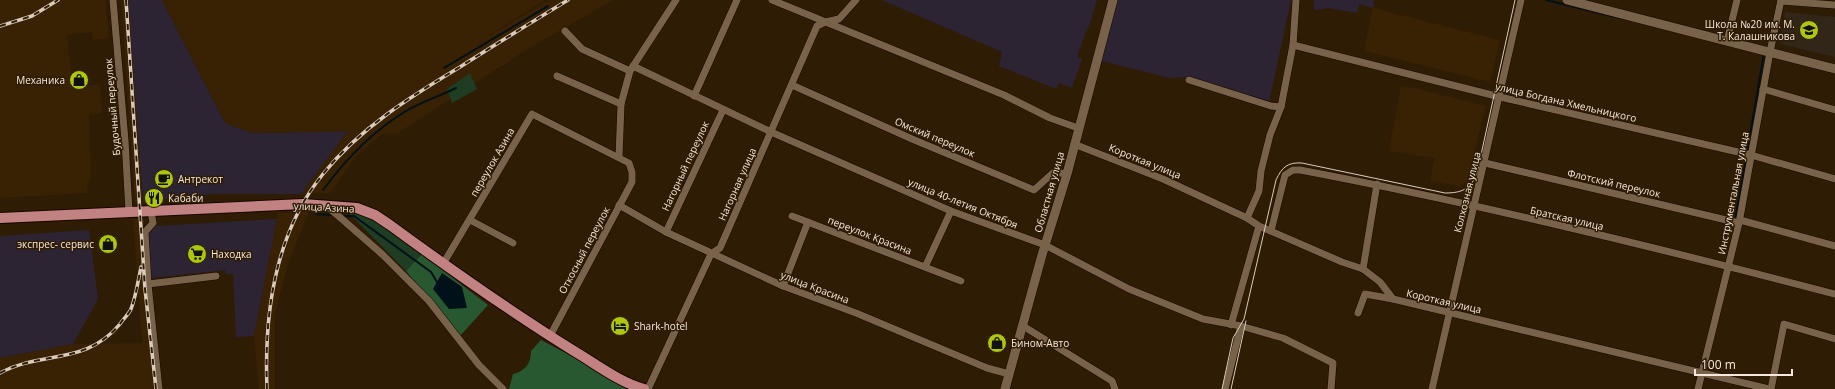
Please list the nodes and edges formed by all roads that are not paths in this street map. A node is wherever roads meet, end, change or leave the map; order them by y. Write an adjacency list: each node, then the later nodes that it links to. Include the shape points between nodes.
1 (113, 0): 44 (street, Будочный переулок)
2 (676, 0): 18 (street)
3 (737, 0): 24 (street)
4 (772, 0): 13 (street)
5 (856, 0): 13 (street, Нагорная улица, via 839,18)
6 (1113, 0): 30 (main road, Областная улица)
7 (1296, 0): 16 (street)
8 (1521, 0): 25 (street, Колхозная улица)
9 (1567, 0): 15 (main road)
10 (1737, 0): 15 (street)
11 (1781, 1): 12 (street); 17 (street, Инструментальная улица)
12 (1835, 5)
13 (825, 22): 22 (street, Нагорная улица, via 817,26); 30 (street)
14 (565, 31): 18 (street, улица 40-летия Октября, via 582,49)
15 (1727, 41): 17 (main road)
16 (1293, 45): 25 (street, улица Богдана Хмельницкого); 27 (street)
17 (1770, 52): 19 (main road); 23 (street, Инструментальная улица)
18 (631, 69): 24 (street, улица 40-летия Октября); 26 (street)
19 (1835, 69)
20 (557, 76): 26 (street)
21 (1189, 80): 27 (street)
22 (792, 84): 31 (street, Нагорная улица); 36 (street, Омский переулок, via 912,139 1034,190 1054,172)
23 (1763, 89): 29 (street); 33 (street, Инструментальная улица)
24 (694, 96): 28 (street, улица 40-летия Октября)
25 (1500, 97): 33 (street, улица Богдана Хмельницкого); 35 (street, Колхозная улица)
26 (621, 104): 34 (street)
27 (1281, 107): 47 (street, via 1270,135 1259,191)
28 (723, 110): 31 (street, улица 40-летия Октября); 53 (street, Нагорный переулок)
29 (1835, 110)
30 (1078, 128): 32 (main road, Областная улица)
31 (771, 132): 43 (street, улица 40-летия Октября); 57 (street, Нагорная улица, via 720,248)
32 (1074, 144): 36 (main road, Областная улица); 47 (street, Короткая улица, via 1163,179)
33 (1751, 155): 37 (street, улица Богдана Хмельницкого); 49 (street, Инструментальная улица)
34 (619, 157): 39 (street, Откосный переулок, via 629,163 632,172 632,182); 48 (street, переулок Азина, via 532,114)
35 (1485, 163): 41 (street, Колхозная улица); 49 (street, Флотский переулок)
36 (1067, 174): 55 (main road, Областная улица)
37 (1835, 179)
38 (1377, 184): 41 (street, Братская улица); 52 (street, Братская улица, via 1293,170 1285,175); 61 (street)
39 (620, 205): 53 (street, улица Красина); 73 (street, Откосный переулок)
40 (327, 206): 42 (main road, улица Азина, via 303,204); 58 (main road, улица Азина, via 357,208 375,215); 79 (street, via 383,254 429,301 479,365)
41 (1474, 206): 60 (street, Братская улица); 68 (street, Колхозная улица)
42 (151, 211): 44 (main road, улица Азина); 64 (street, via 153,223 145,232)
43 (951, 211): 55 (street, улица 40-летия Октября); 59 (street)
44 (129, 212): 46 (main road, улица Азина)
45 (792, 216): 50 (street, переулок Красина)
46 (0, 218)
47 (1247, 218): 51 (street, Короткая улица)
48 (470, 220): 54 (street); 58 (street, переулок Азина)
49 (1739, 221): 56 (street, Флотский переулок); 60 (street, Инструментальная улица)
50 (808, 222): 59 (street, переулок Красина); 65 (street)
51 (1259, 226): 52 (street, Короткая улица); 70 (street)
52 (1270, 231): 61 (street, Короткая улица)
53 (666, 232): 57 (street, улица Красина)
54 (513, 243)
55 (1045, 245): 70 (street, улица 40-летия Октября, via 1129,289 1203,319); 71 (main road, Областная улица)
56 (1835, 246)
57 (711, 254): 65 (street, улица Красина); 81 (street, Нагорная улица)
58 (443, 264): 73 (main road, улица Азина)
59 (925, 267): 63 (street, переулок Красина)
60 (1729, 267): 66 (street, Братская улица); 76 (street, Инструментальная улица)
61 (1363, 269): 67 (street, Короткая улица, via 1380,282)
62 (216, 276): 64 (street)
63 (961, 281)
64 (148, 284): 78 (street)
65 (783, 286): 75 (street, улица Красина, via 856,313 986,368)
66 (1835, 294)
67 (1393, 299): 68 (street, Короткая улица); 69 (street, via 1365,294)
68 (1449, 312): 76 (street, Короткая улица); 86 (street, Колхозная улица)
69 (1358, 313)
70 (1232, 325): 72 (street, улица 40-летия Октября)
71 (1023, 326): 75 (main road, Областная улица); 83 (street, via 1112,381)
72 (1241, 326): 84 (street); 85 (street, улица 40-летия Октября, via 1283,338 1334,363)
73 (550, 336): 77 (main road, улица Азина)
74 (1835, 339): 88 (street, via 1784,324)
75 (1009, 374): 82 (main road, Областная улица)
76 (1702, 374): 87 (street, Инструментальная улица); 88 (street, Короткая улица)
77 (630, 387): 80 (main road, улица Азина)
78 (160, 389)
79 (503, 389)
80 (644, 389)
81 (648, 389)
82 (1005, 389)
83 (1115, 389)
84 (1225, 389)
85 (1331, 389)
86 (1432, 389)
87 (1698, 389)
88 (1770, 389)

